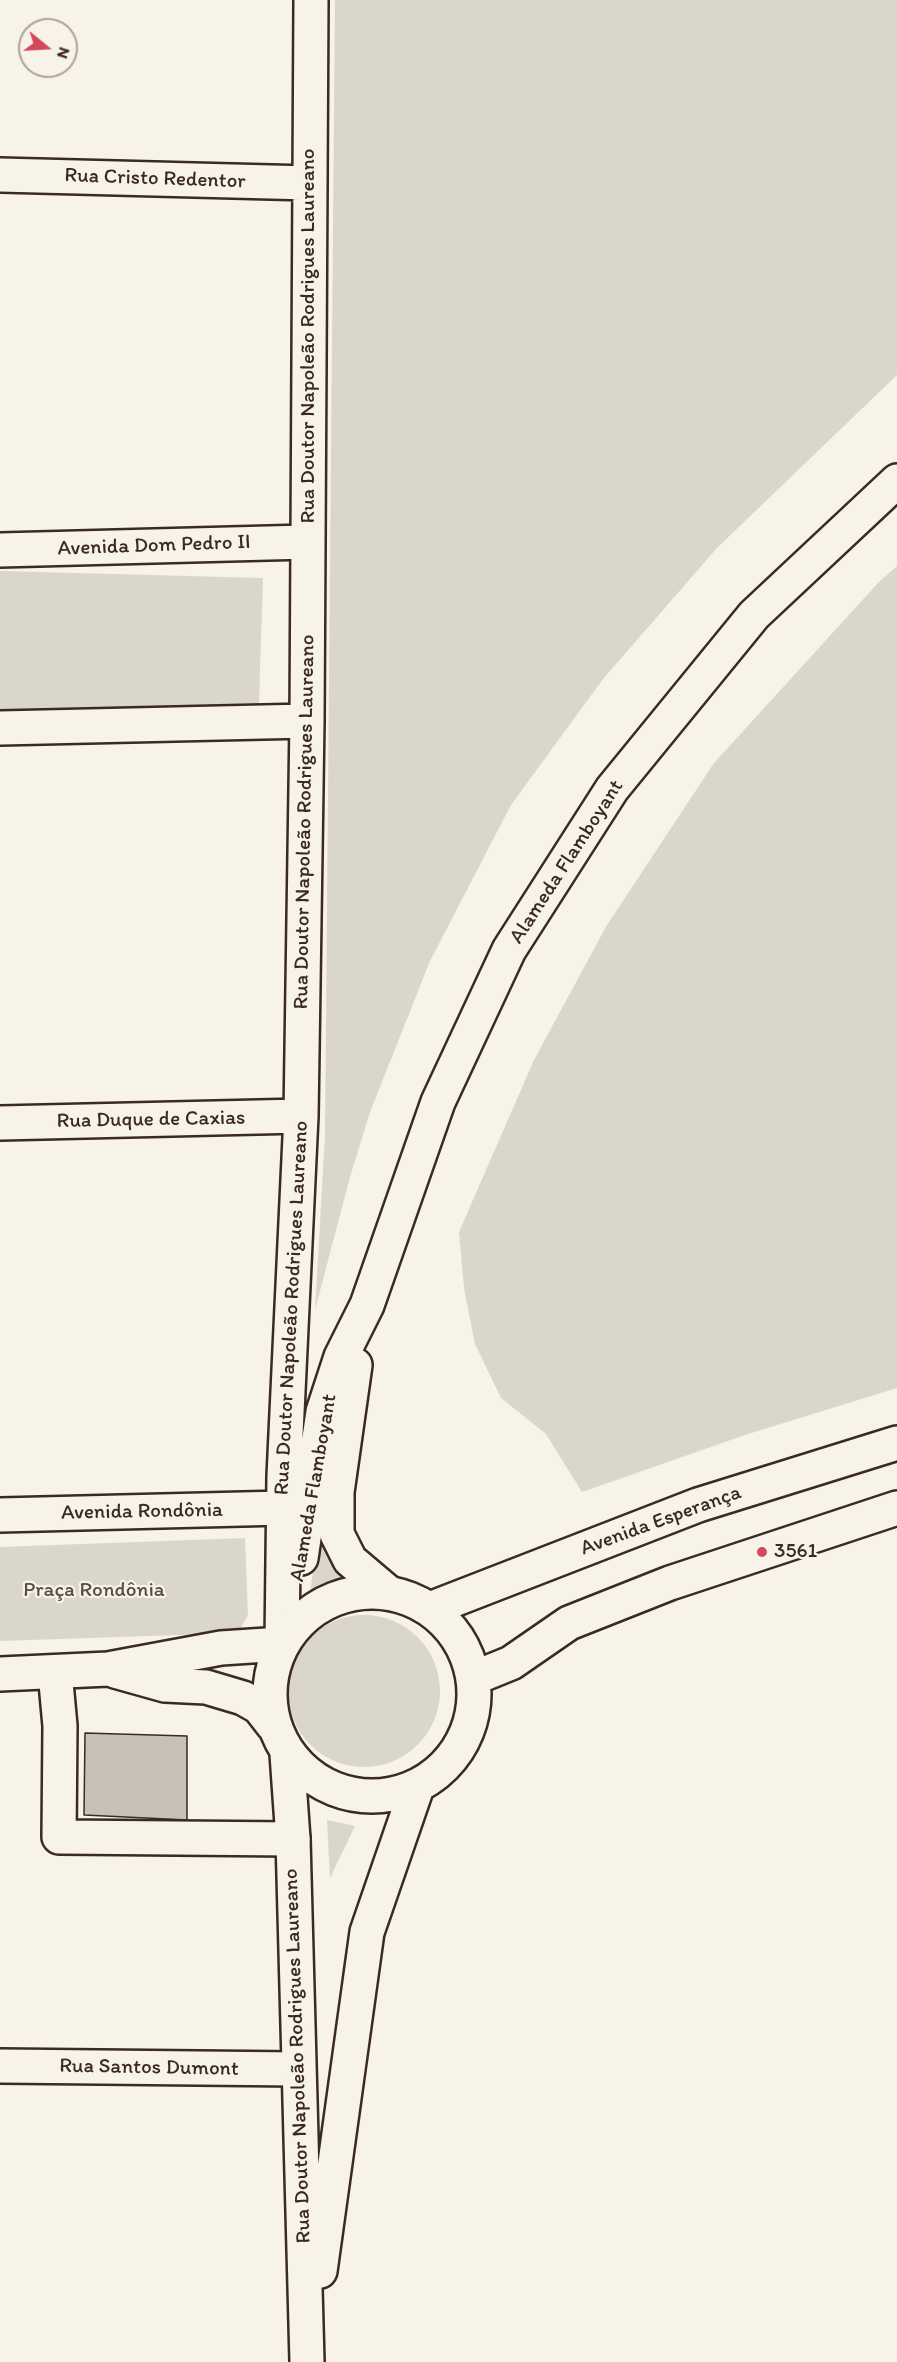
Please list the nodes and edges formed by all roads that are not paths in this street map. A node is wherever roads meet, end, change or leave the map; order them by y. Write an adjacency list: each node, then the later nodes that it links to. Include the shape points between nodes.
1 (311, 0): 3 (street, Rua Doutor Napoleão Rodrigues Laureano)
2 (0, 175): 3 (street, Rua Cristo Redentor)
3 (310, 183): 5 (street, Rua Doutor Napoleão Rodrigues Laureano)
4 (897, 481): 11 (street, Alameda Flamboyant, via 754,615 612,789 509,950 438,1102)
5 (307, 542): 6 (street, Avenida Dom Pedro II); 7 (street, Rua Doutor Napoleão Rodrigues Laureano)
6 (0, 550)
7 (307, 721): 8 (street); 9 (street, Rua Doutor Napoleão Rodrigues Laureano)
8 (0, 728)
9 (301, 1116): 10 (street, Rua Duque de Caxias); 13 (street, Rua Doutor Napoleão Rodrigues Laureano)
10 (0, 1123)
11 (361, 1321): 16 (street, Alameda Flamboyant, via 337,1492 336,1534 350,1560); 18 (street, Alameda Flamboyant, via 341,1357 323,1412)
12 (897, 1443): 17 (street, Avenida Esperança, via 698,1505)
13 (283, 1508): 15 (street, Avenida Rondônia); 18 (street, Rua Doutor Napoleão Rodrigues Laureano)
14 (897, 1508): 22 (street, via 670,1582 569,1623 511,1663)
15 (0, 1515)
16 (389, 1593): 17 (street); 18 (street, via 354,1593 322,1604)
17 (430, 1609): 22 (street, via 459,1639)
18 (289, 1635): 19 (street); 23 (street, via 272,1670 269,1698)
19 (108, 1669): 20 (street); 23 (street, via 165,1685 206,1687 243,1698 259,1707)
20 (55, 1672): 21 (street); 25 (street, via 60,1726 59,1837)
21 (0, 1674)
22 (474, 1678): 24 (street, via 471,1722 451,1760)
23 (280, 1740): 24 (street, via 323,1786 370,1799); 25 (street, Rua Doutor Napoleão Rodrigues Laureano)
24 (417, 1787): 28 (street, Rua Doutor Napoleão Rodrigues Laureano, via 367,1932)
25 (293, 1839): 27 (street, Rua Doutor Napoleão Rodrigues Laureano)
26 (0, 2066): 27 (street, Rua Santos Dumont)
27 (298, 2069): 28 (street, Rua Doutor Napoleão Rodrigues Laureano)
28 (307, 2360)

